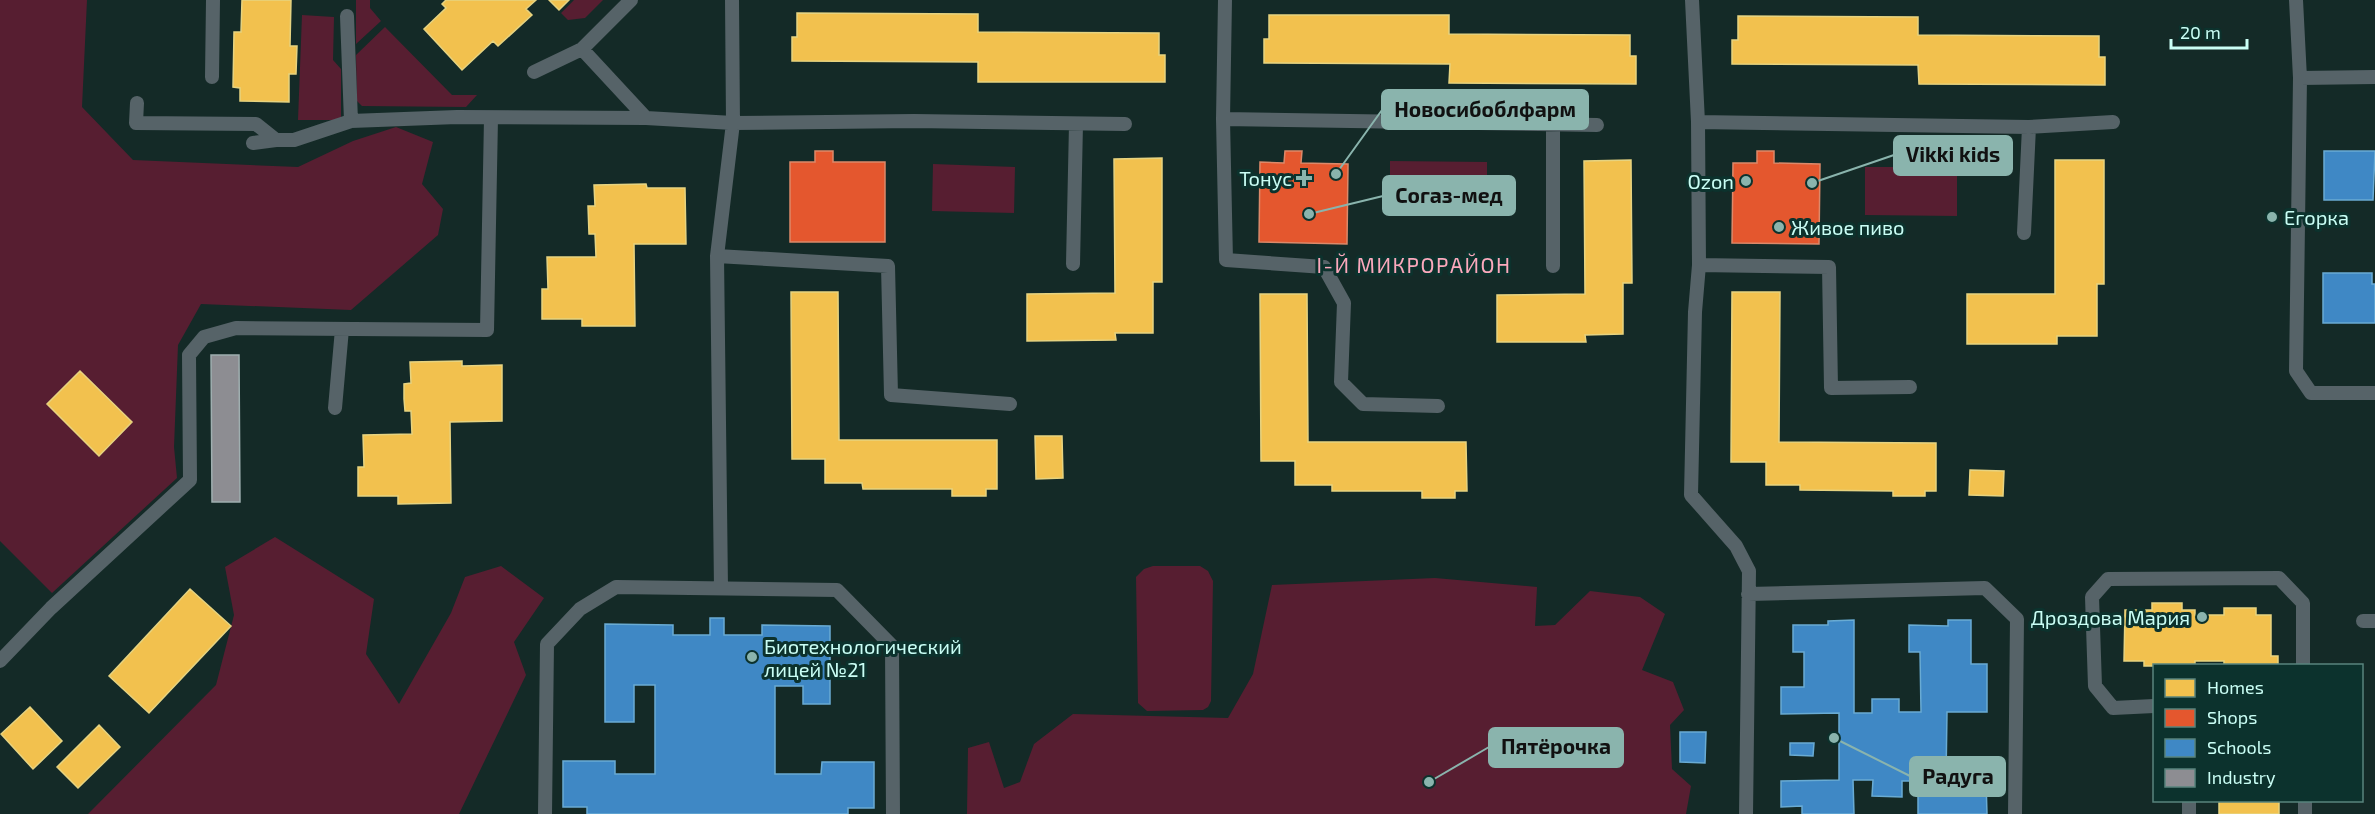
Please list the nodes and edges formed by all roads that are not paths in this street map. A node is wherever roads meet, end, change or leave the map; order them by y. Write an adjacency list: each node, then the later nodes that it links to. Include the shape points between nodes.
1 (213, 0): 10 (lane)
2 (631, 0): 8 (lane)
3 (732, 0): 20 (lane)
4 (1225, 0): 16 (lane)
5 (1692, 0): 18 (lane)
6 (2296, 0): 12 (lane)
7 (347, 16): 17 (lane)
8 (582, 49): 9 (lane); 15 (lane)
9 (534, 72)
10 (212, 77)
11 (2375, 77): 12 (lane)
12 (2300, 78): 35 (lane, via 2296,371 2311,393)
13 (136, 103): 26 (lane, via 136,123 256,124)
14 (491, 118): 15 (lane); 17 (lane); 33 (lane, via 487,330)
15 (646, 118): 20 (lane)
16 (1223, 119): 23 (lane); 37 (lane, via 1226,260 1324,267 1344,303 1341,382 1363,404)
17 (351, 121): 26 (lane, via 294,140)
18 (1698, 122): 25 (lane); 32 (lane)
19 (2113, 122): 25 (lane)
20 (733, 123): 21 (lane, via 914,120); 29 (lane)
21 (1076, 124): 22 (lane); 30 (lane)
22 (1125, 124)
23 (1553, 124): 24 (lane); 31 (lane)
24 (1597, 125)
25 (2029, 127): 28 (lane)
26 (276, 140): 27 (lane)
27 (253, 143)
28 (2024, 233)
29 (717, 255): 36 (lane, via 888,266 891,394); 39 (lane)
30 (1073, 264)
31 (1553, 266)
32 (1699, 266): 34 (lane, via 1829,267 1831,388); 40 (lane, via 1691,495 1736,546 1749,571)
33 (342, 329): 38 (lane); 41 (lane, via 236,328 204,336 189,355 190,480 51,608)
34 (1910, 387)
35 (2375, 393)
36 (1010, 404)
37 (1438, 406)
38 (334, 408)
39 (721, 588): 44 (lane, via 615,587 580,609 547,644); 45 (lane, via 837,590 892,646)
40 (1748, 594): 46 (lane); 47 (lane, via 1985,588 2017,619)
41 (0, 661)
42 (2303, 664): 43 (lane, via 2302,603 2279,578 2108,579 2092,597 2096,686 2113,708)
43 (2153, 706)
44 (545, 814)
45 (893, 814)
46 (1746, 814)
47 (2015, 814)

